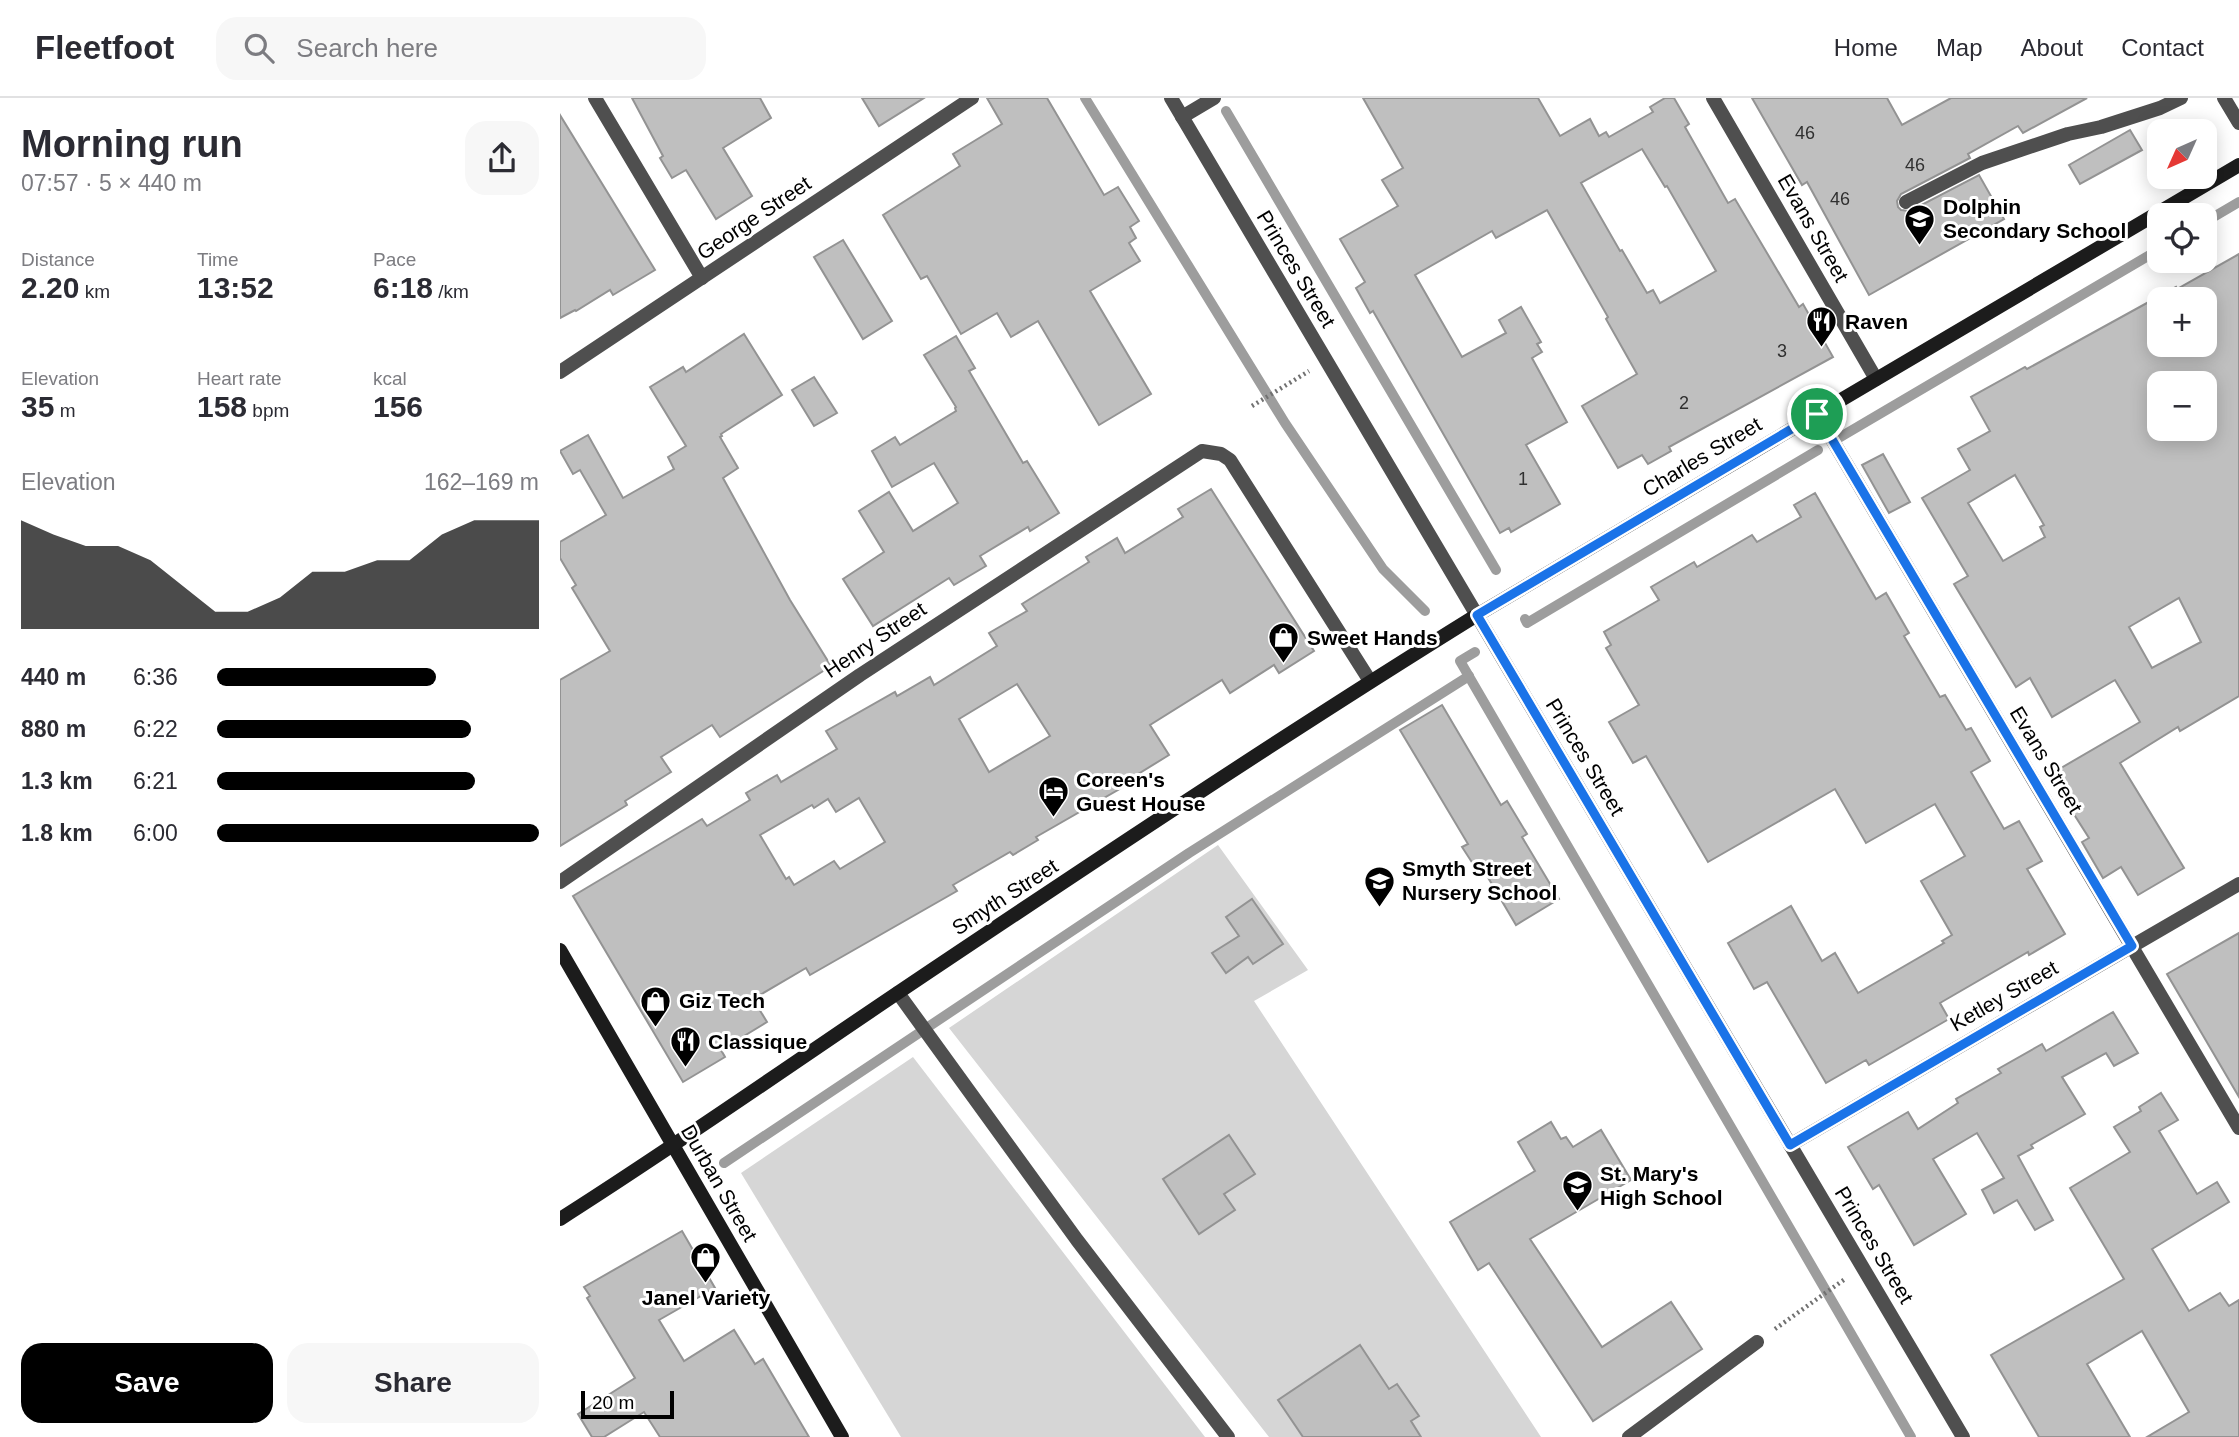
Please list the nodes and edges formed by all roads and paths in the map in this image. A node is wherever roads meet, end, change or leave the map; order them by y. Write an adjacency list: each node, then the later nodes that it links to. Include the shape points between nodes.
1 (595, 98): 12 (street)
2 (972, 98): 12 (street, George Street)
3 (1171, 98): 8 (street, Princes Street)
4 (1214, 98): 8 (street)
5 (1713, 98): 15 (street, Evans Street)
6 (2181, 98): 11 (street, via 1982,163)
7 (2224, 98): 9 (street)
8 (1182, 117): 18 (street, Princes Street)
9 (2239, 124)
10 (2239, 165): 15 (main road, Charles Street)
11 (1906, 202)
12 (702, 278): 14 (street, George Street)
13 (1316, 367): 16 (path)
14 (560, 372)
15 (1876, 379): 17 (main road, Charles Street)
16 (1252, 406)
17 (1817, 414): 18 (main road, Charles Street); 22 (street, Evans Street)
18 (1477, 615): 19 (main road, Smyth Street); 26 (street, Princes Street)
19 (1370, 681): 20 (street, Henry Street, via 1230,460 1221,453 1202,451 860,674); 24 (main road, Smyth Street)
20 (560, 883)
21 (2239, 884): 22 (street, Ketley Street)
22 (2132, 946): 25 (street, Evans Street); 26 (street, Ketley Street)
23 (560, 950): 27 (main road, Durban Street)
24 (898, 993): 27 (main road, Smyth Street); 32 (street, via 1077,1240)
25 (2239, 1128)
26 (1790, 1145): 34 (street, Princes Street)
27 (674, 1146): 28 (main road, Smyth Street); 31 (main road, Durban Street)
28 (560, 1219)
29 (1850, 1276): 30 (path)
30 (1757, 1342): 33 (street)
31 (842, 1437)
32 (1228, 1437)
33 (1629, 1437)
34 (1963, 1437)

